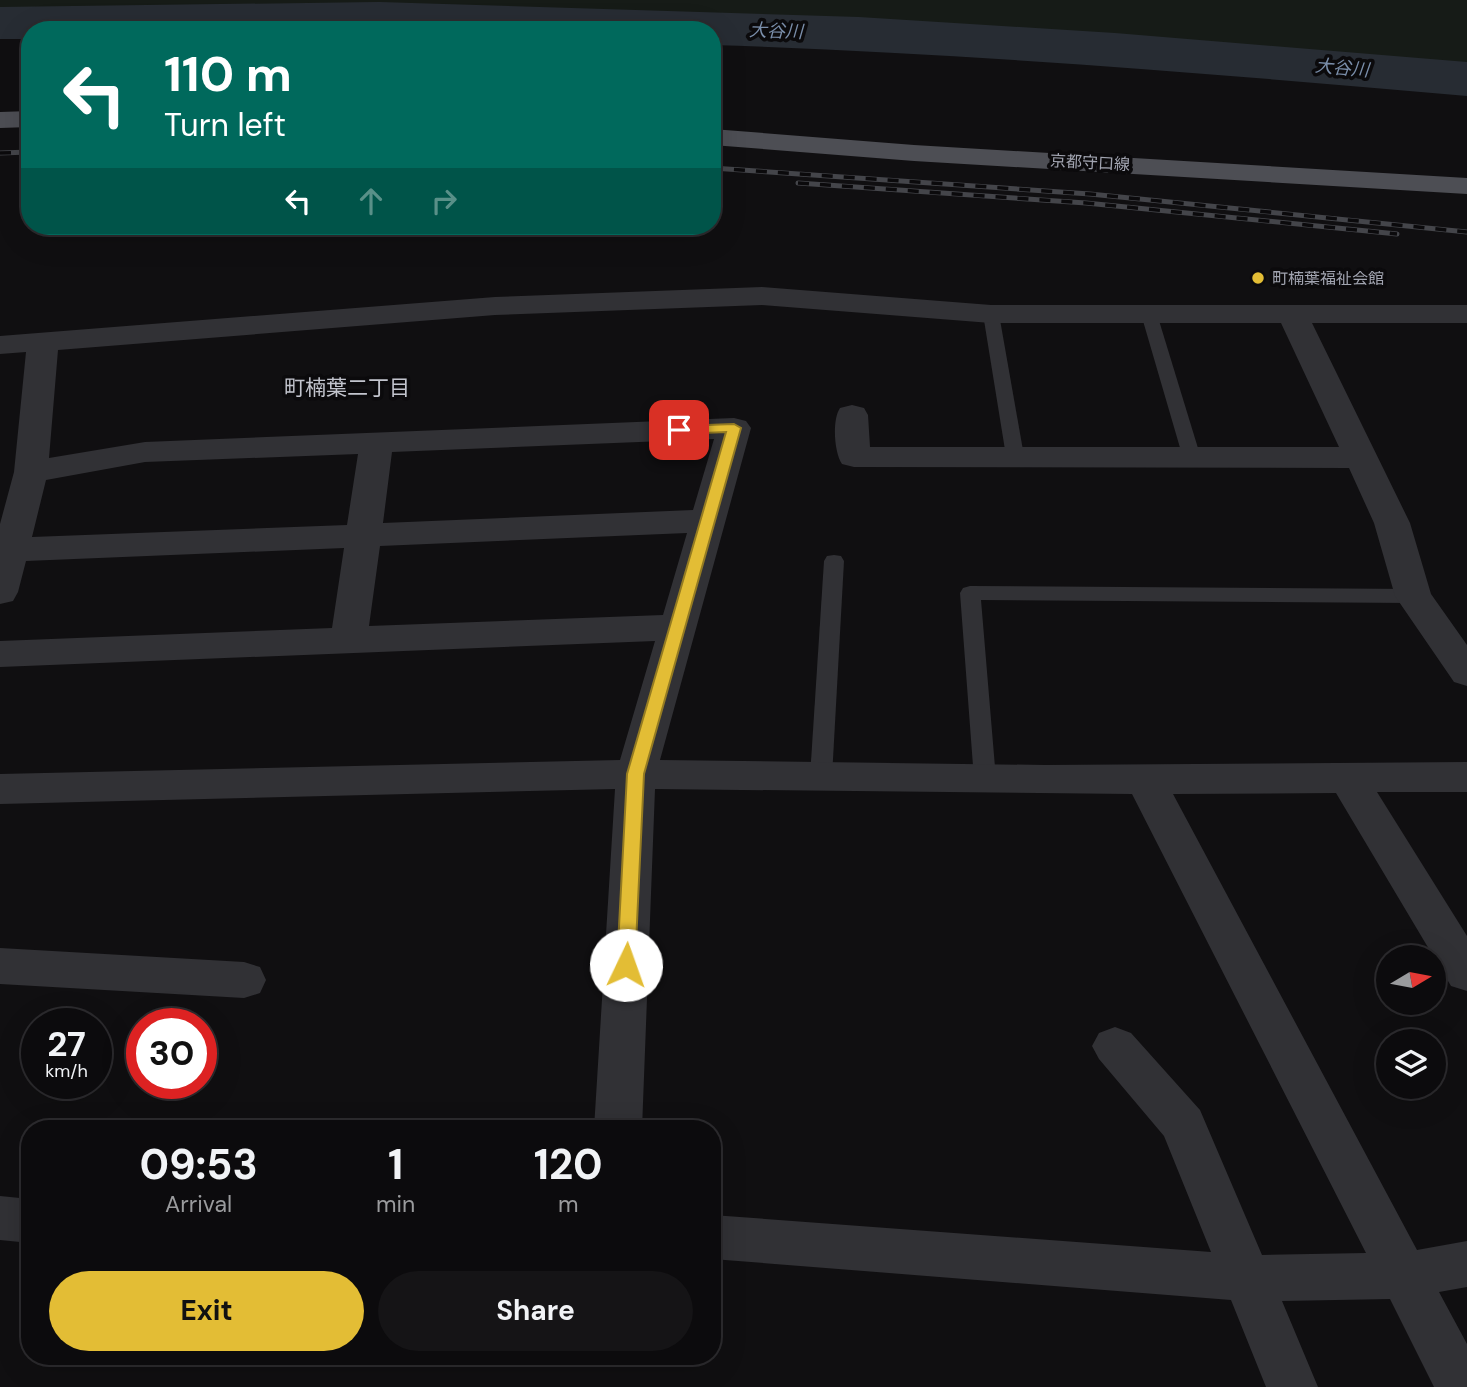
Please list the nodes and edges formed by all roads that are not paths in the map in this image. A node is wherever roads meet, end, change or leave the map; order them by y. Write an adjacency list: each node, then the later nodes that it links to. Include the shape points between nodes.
1 (21, 119): 2 (main road)
2 (0, 120)
3 (721, 138): 4 (main road, 京都守口線)
4 (1467, 186)
5 (991, 314): 6 (street); 9 (street, via 748,296 495,306); 13 (lane)
6 (1149, 314): 7 (street); 14 (lane)
7 (1292, 314): 8 (street); 15 (street)
8 (1467, 314)
9 (43, 342): 10 (street); 16 (street)
10 (0, 345)
11 (852, 415): 13 (street, via 854,457)
12 (376, 443): 16 (street, via 145,452); 17 (street, via 734,428); 19 (street)
13 (1015, 456): 14 (street)
14 (1192, 458): 15 (street)
15 (1360, 458): 22 (street, via 1392,523)
16 (31, 472): 18 (street)
17 (708, 521): 19 (street); 23 (street)
18 (10, 531): 19 (street); 21 (street)
19 (363, 535): 24 (street)
20 (834, 561): 28 (lane)
21 (1, 588)
22 (1413, 596): 26 (street); 30 (lane, via 970,593)
23 (677, 627): 24 (street); 27 (street)
24 (349, 640): 25 (street)
25 (0, 654)
26 (1467, 673)
27 (636, 774): 28 (street); 33 (street); 38 (street)
28 (821, 776): 30 (street)
29 (1467, 777): 31 (street)
30 (985, 779): 32 (street)
31 (1348, 779): 32 (street); 35 (street)
32 (1145, 780): 43 (street)
33 (0, 789)
34 (0, 966): 36 (street)
35 (1467, 973)
36 (244, 981)
37 (1115, 1046): 44 (street, via 1183,1124)
38 (618, 1120)
39 (0, 1218): 40 (street)
40 (21, 1220)
41 (721, 1238): 44 (street)
42 (1467, 1264): 43 (street)
43 (1404, 1276): 44 (street); 46 (street)
44 (1248, 1278): 45 (street)
45 (1292, 1387)
46 (1462, 1387)

